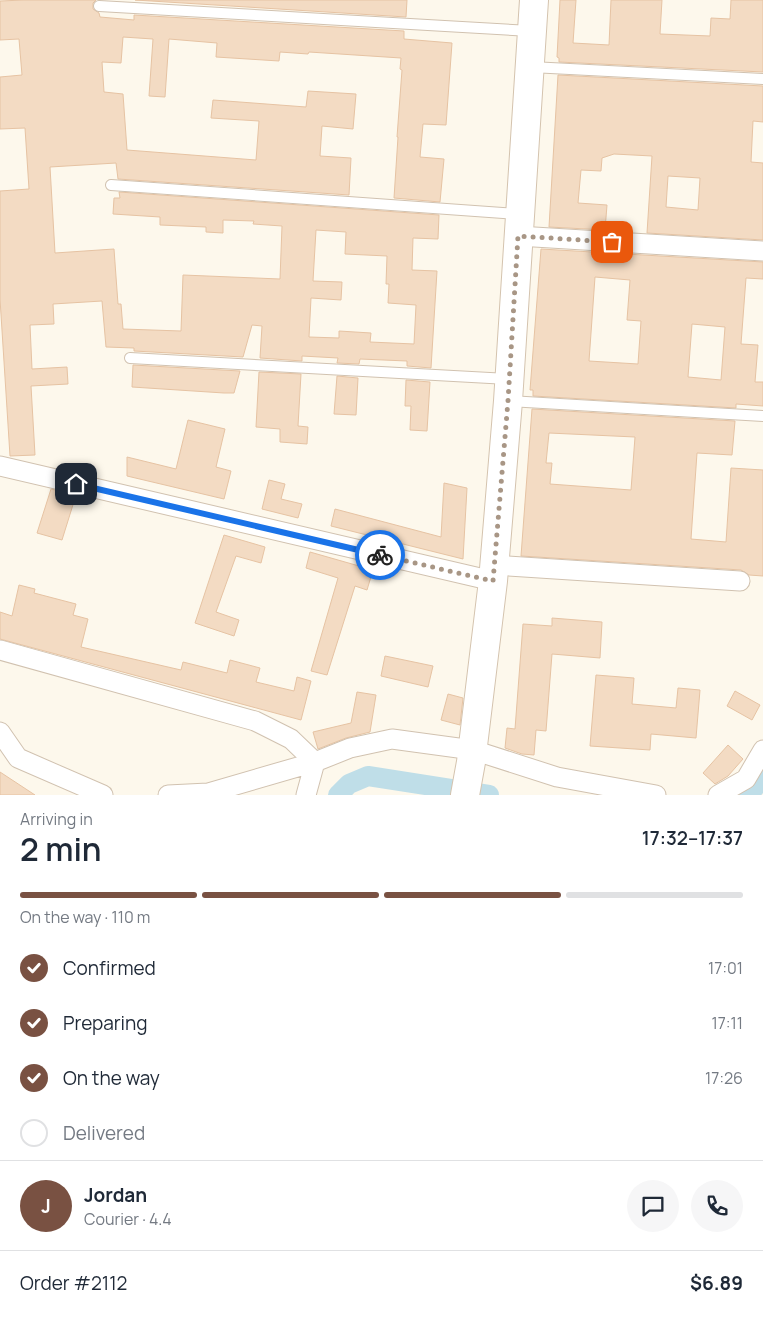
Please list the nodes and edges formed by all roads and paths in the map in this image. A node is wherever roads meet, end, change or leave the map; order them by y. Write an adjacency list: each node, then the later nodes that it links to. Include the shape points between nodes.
1 (534, 0): 3 (street)
2 (100, 6): 3 (lane)
3 (532, 31): 4 (street)
4 (530, 67): 5 (lane); 7 (street)
5 (763, 79)
6 (111, 185): 7 (lane)
7 (519, 225): 8 (street); 10 (street)
8 (763, 250)
9 (130, 358): 10 (lane)
10 (508, 390): 11 (lane); 13 (street)
11 (763, 416)
12 (0, 466): 13 (street)
13 (494, 573): 14 (street); 18 (street)
14 (740, 581)
15 (0, 650): 19 (street, via 255,721 291,739)
16 (0, 732): 20 (street, via 18,758)
17 (763, 750): 25 (street, via 746,779)
18 (472, 756): 19 (street, via 392,739 350,748); 23 (street); 24 (street, via 557,777)
19 (315, 762): 21 (street, via 208,793); 22 (street)
20 (103, 795)
21 (168, 795)
22 (306, 795)
23 (465, 795)
24 (656, 795)
25 (718, 795)

